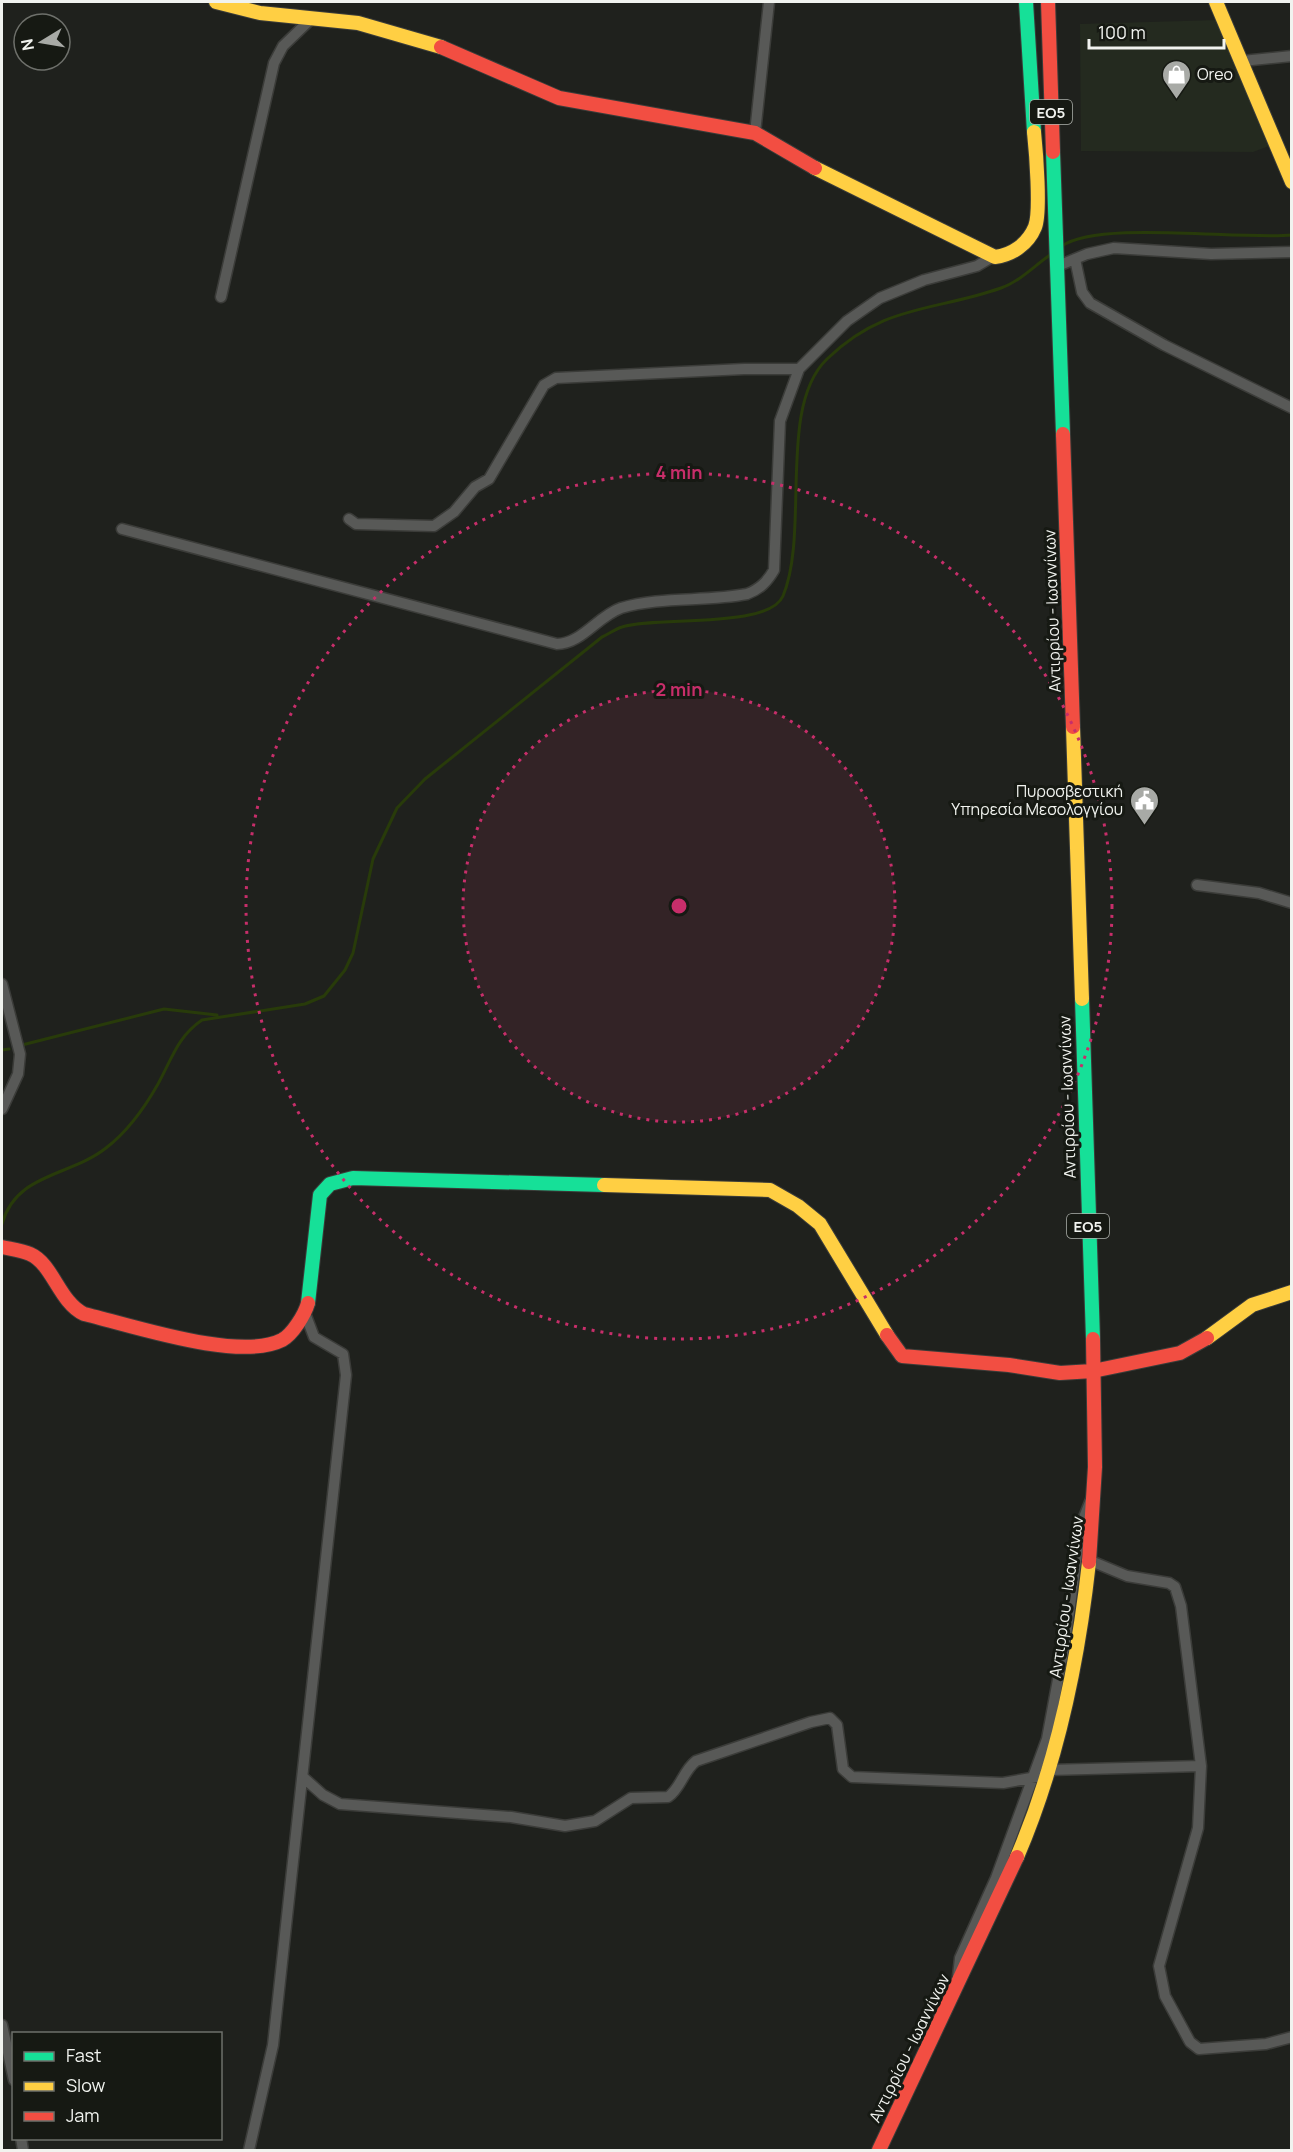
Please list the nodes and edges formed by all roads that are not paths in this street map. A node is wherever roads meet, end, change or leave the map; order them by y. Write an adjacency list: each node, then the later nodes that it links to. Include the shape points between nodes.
1 (216, 2): 6 (street, via 260,13)
2 (769, 2): 9 (street)
3 (1026, 2): 11 (street)
4 (1048, 2): 12 (street, Αντιρρίου - Ιωαννίνων / ΕΟ5)
5 (1216, 2): 8 (street)
6 (312, 18): 9 (street, via 358,23 408,36 559,98); 17 (street, via 283,46 274,63)
7 (1292, 56): 8 (street)
8 (1242, 61): 10 (street)
9 (755, 133): 14 (street, via 837,181)
10 (1292, 182)
11 (1036, 224): 12 (street); 14 (street, via 1012,253)
12 (1056, 227): 16 (street, Αντιρρίου - Ιωαννίνων / ΕΟ5)
13 (1292, 252): 15 (street, via 1221,254 1122,248)
14 (992, 257): 18 (street, via 977,266 924,280 880,298 847,321)
15 (1075, 259): 16 (street); 19 (street, via 1082,292 1090,303 1164,345)
16 (1058, 264): 29 (street, Αντιρρίου - Ιωαννίνων / ΕΟ5)
17 (221, 297)
18 (799, 369): 20 (street, via 556,378 544,385 489,479 475,487 445,520 429,527 356,524); 21 (street, via 780,421 777,552 768,581 758,590 730,597 622,608 561,644)
19 (1292, 408)
20 (349, 519)
21 (122, 529)
22 (1197, 885): 23 (street, via 1259,893)
23 (1292, 903)
24 (2, 984): 25 (street, via 19,1043 20,1065)
25 (2, 1109)
26 (2, 1247): 28 (street, via 32,1254 76,1311 176,1338 238,1347 271,1344 284,1339)
27 (1292, 1292): 29 (street, via 1252,1305 1180,1353)
28 (305, 1313): 29 (street, via 319,1199 330,1184 341,1180 770,1190 820,1224 902,1356 1060,1373); 34 (street, via 312,1335 339,1350 346,1362)
29 (1093, 1371): 30 (street, Αντιρρίου - Ιωαννίνων / ΕΟ5)
30 (1096, 1489): 31 (street, Αντιρρίου - Ιωαννίνων / ΕΟ5); 35 (street, via 1081,1525 1054,1707)
31 (1091, 1562): 32 (street, via 1120,1574 1175,1587 1181,1606); 33 (street, Αντιρρίου - Ιωαννίνων / ΕΟ5, via 1071,1683)
32 (1201, 1766): 33 (street); 38 (street, via 1198,1828 1160,1959 1161,1983 1190,2042 1199,2049 1266,2044)
33 (1048, 1772): 35 (street); 36 (street, Αντιρρίου - Ιωαννίνων / ΕΟ5, via 1009,1879)
34 (304, 1778): 35 (street, via 340,1804 511,1817 572,1826 595,1821 631,1798 668,1797 696,1761 830,1718 837,1725 843,1769 852,1777 1003,1783); 40 (street, via 273,2045)
35 (1032, 1778): 36 (street, via 996,1878 960,1958)
36 (957, 1988): 41 (street, Αντιρρίου - Ιωαννίνων / ΕΟ5)
37 (2, 2025): 39 (street)
38 (1292, 2037)
39 (12, 2071)
40 (249, 2151)
41 (879, 2151)

